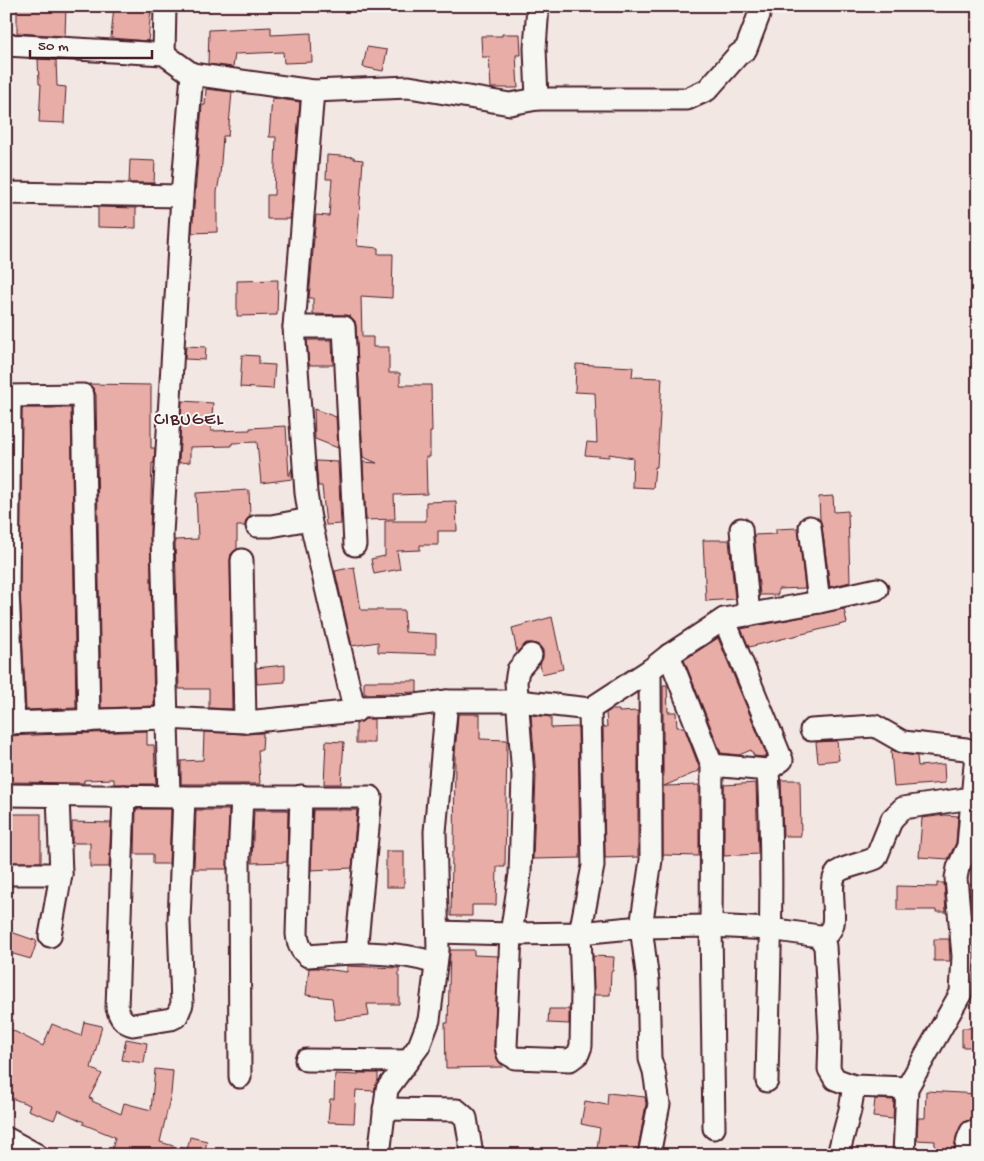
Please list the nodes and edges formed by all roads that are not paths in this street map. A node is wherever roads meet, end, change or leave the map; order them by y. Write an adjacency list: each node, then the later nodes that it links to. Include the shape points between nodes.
1 (165, 6): 5 (street)
2 (538, 6): 8 (street, via 535,48)
3 (759, 6): 8 (street, via 759,15 746,48 707,90 687,99)
4 (6, 45): 5 (street)
5 (164, 54): 6 (street)
6 (192, 74): 7 (street); 10 (street)
7 (313, 91): 8 (street, via 409,87 510,104); 11 (street)
8 (537, 99)
9 (6, 193): 10 (street)
10 (182, 196): 30 (street, via 162,534)
11 (294, 327): 13 (street); 17 (street, via 344,327)
12 (8, 396): 31 (street, via 83,395); 33 (street)
13 (310, 519): 14 (street); 29 (street)
14 (256, 526)
15 (810, 527): 20 (street)
16 (741, 529): 21 (street)
17 (355, 545)
18 (242, 560): 32 (street)
19 (877, 589): 20 (street)
20 (819, 602): 21 (street)
21 (749, 615): 22 (street)
22 (724, 619): 24 (street); 37 (street, via 782,760)
23 (531, 655): 27 (street, via 518,670)
24 (669, 655): 25 (street); 36 (street)
25 (650, 670): 28 (street); 48 (street, via 651,860)
26 (447, 701): 27 (street); 29 (street, via 359,707); 50 (street, via 435,832)
27 (518, 701): 28 (street); 52 (street, via 522,776 520,874)
28 (590, 708): 51 (street, via 593,866)
29 (356, 711): 32 (street)
30 (166, 718): 31 (street); 32 (street); 42 (street)
31 (89, 721): 33 (street)
32 (245, 722)
33 (10, 723)
34 (812, 730): 35 (street, via 874,726 903,742)
35 (977, 753): 44 (street)
36 (712, 765): 37 (street); 47 (street)
37 (768, 770): 49 (street)
38 (6, 795): 39 (street)
39 (58, 796): 40 (street); 46 (street)
40 (124, 796): 42 (street); 42 (street, via 117,1008 122,1020 133,1025 171,1019 177,1016 182,1004)
41 (301, 796): 43 (street); 55 (street, via 299,946 308,956); 55 (street, via 371,797)
42 (177, 797): 43 (street)
43 (242, 797): 59 (street, via 239,858)
44 (972, 798): 54 (street, via 904,808 892,818 876,858 838,871 834,876 834,922); 62 (street, via 968,846 956,878 963,956 961,993)
45 (6, 874): 46 (street)
46 (61, 874): 53 (street)
47 (711, 926): 48 (street); 49 (street); 64 (street)
48 (641, 927): 51 (street); 70 (street, via 648,981 650,1059 659,1104)
49 (770, 929): 54 (street); 60 (street)
50 (438, 932): 52 (street); 56 (street)
51 (580, 933): 52 (street); 52 (street, via 581,1046 578,1054 570,1060 514,1058 508,1054)
52 (511, 934)
53 (50, 936)
54 (822, 939): 61 (street, via 830,1027 829,1069 835,1080)
55 (356, 952): 56 (street, via 415,956)
56 (436, 963): 58 (street, via 429,1020 418,1046)
57 (306, 1060): 58 (street)
58 (407, 1061): 63 (street, via 387,1090)
59 (240, 1077)
60 (767, 1082)
61 (854, 1086): 62 (street); 71 (street)
62 (907, 1088): 72 (street)
63 (384, 1109): 68 (street); 69 (street, via 457,1110 466,1118)
64 (714, 1128)
65 (978, 1132): 73 (street, via 971,1132)
66 (6, 1138): 67 (street)
67 (37, 1155)
68 (379, 1155)
69 (472, 1155)
70 (649, 1155)
71 (838, 1155)
72 (904, 1155)
73 (965, 1155)

